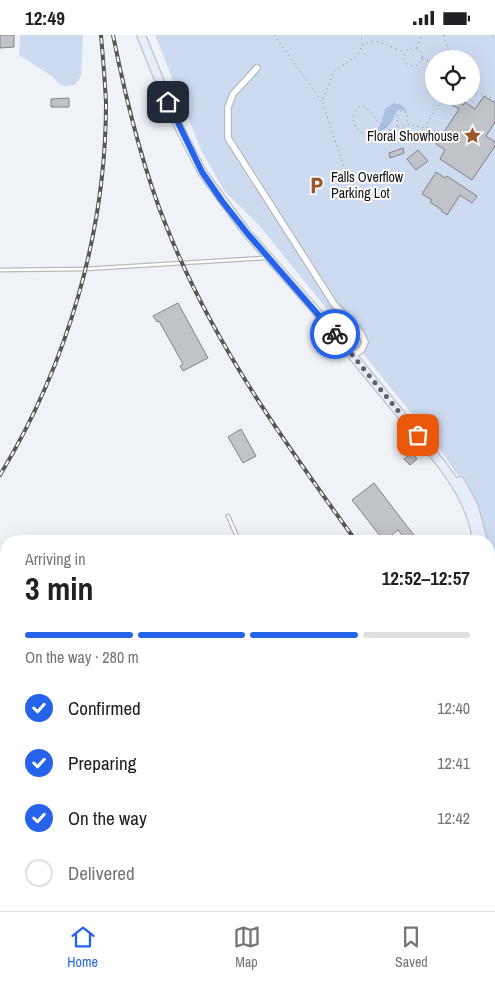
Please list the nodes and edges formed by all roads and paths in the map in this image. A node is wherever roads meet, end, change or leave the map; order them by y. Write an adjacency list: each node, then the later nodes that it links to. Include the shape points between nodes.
1 (141, 35): 25 (main road, via 175,119 202,172)
2 (274, 35): 17 (path)
3 (361, 35): 8 (path)
4 (422, 35): 9 (path)
5 (444, 35): 10 (path)
6 (492, 35): 7 (path)
7 (495, 37)
8 (362, 46): 11 (path, via 370,41); 17 (path, via 357,56 334,71)
9 (417, 49): 11 (path, via 410,48); 12 (path)
10 (448, 50)
11 (405, 53): 12 (path, via 404,59 411,66)
12 (422, 59): 13 (path)
13 (425, 60)
14 (257, 68): 27 (street, via 233,94 228,107 228,139 334,304 361,333 365,342)
15 (480, 94): 16 (path)
16 (495, 100)
17 (323, 104): 24 (path, via 344,167 349,172)
18 (442, 105): 21 (path, via 435,110)
19 (407, 125): 20 (path); 20 (path, via 407,113 401,111); 21 (path)
20 (397, 128): 22 (path)
21 (426, 128): 23 (path)
22 (392, 130): 22 (path, via 381,125 366,107 355,111 354,123 362,133 378,135)
23 (425, 138)
24 (335, 188)
25 (269, 258): 26 (lane, via 85,269); 27 (main road)
26 (0, 270)
27 (353, 356): 28 (main road)
28 (425, 443): 31 (main road, via 459,488 472,517); 32 (main road, via 464,486 479,518)
29 (228, 516): 30 (lane)
30 (236, 535)
31 (476, 535)
32 (482, 535)

